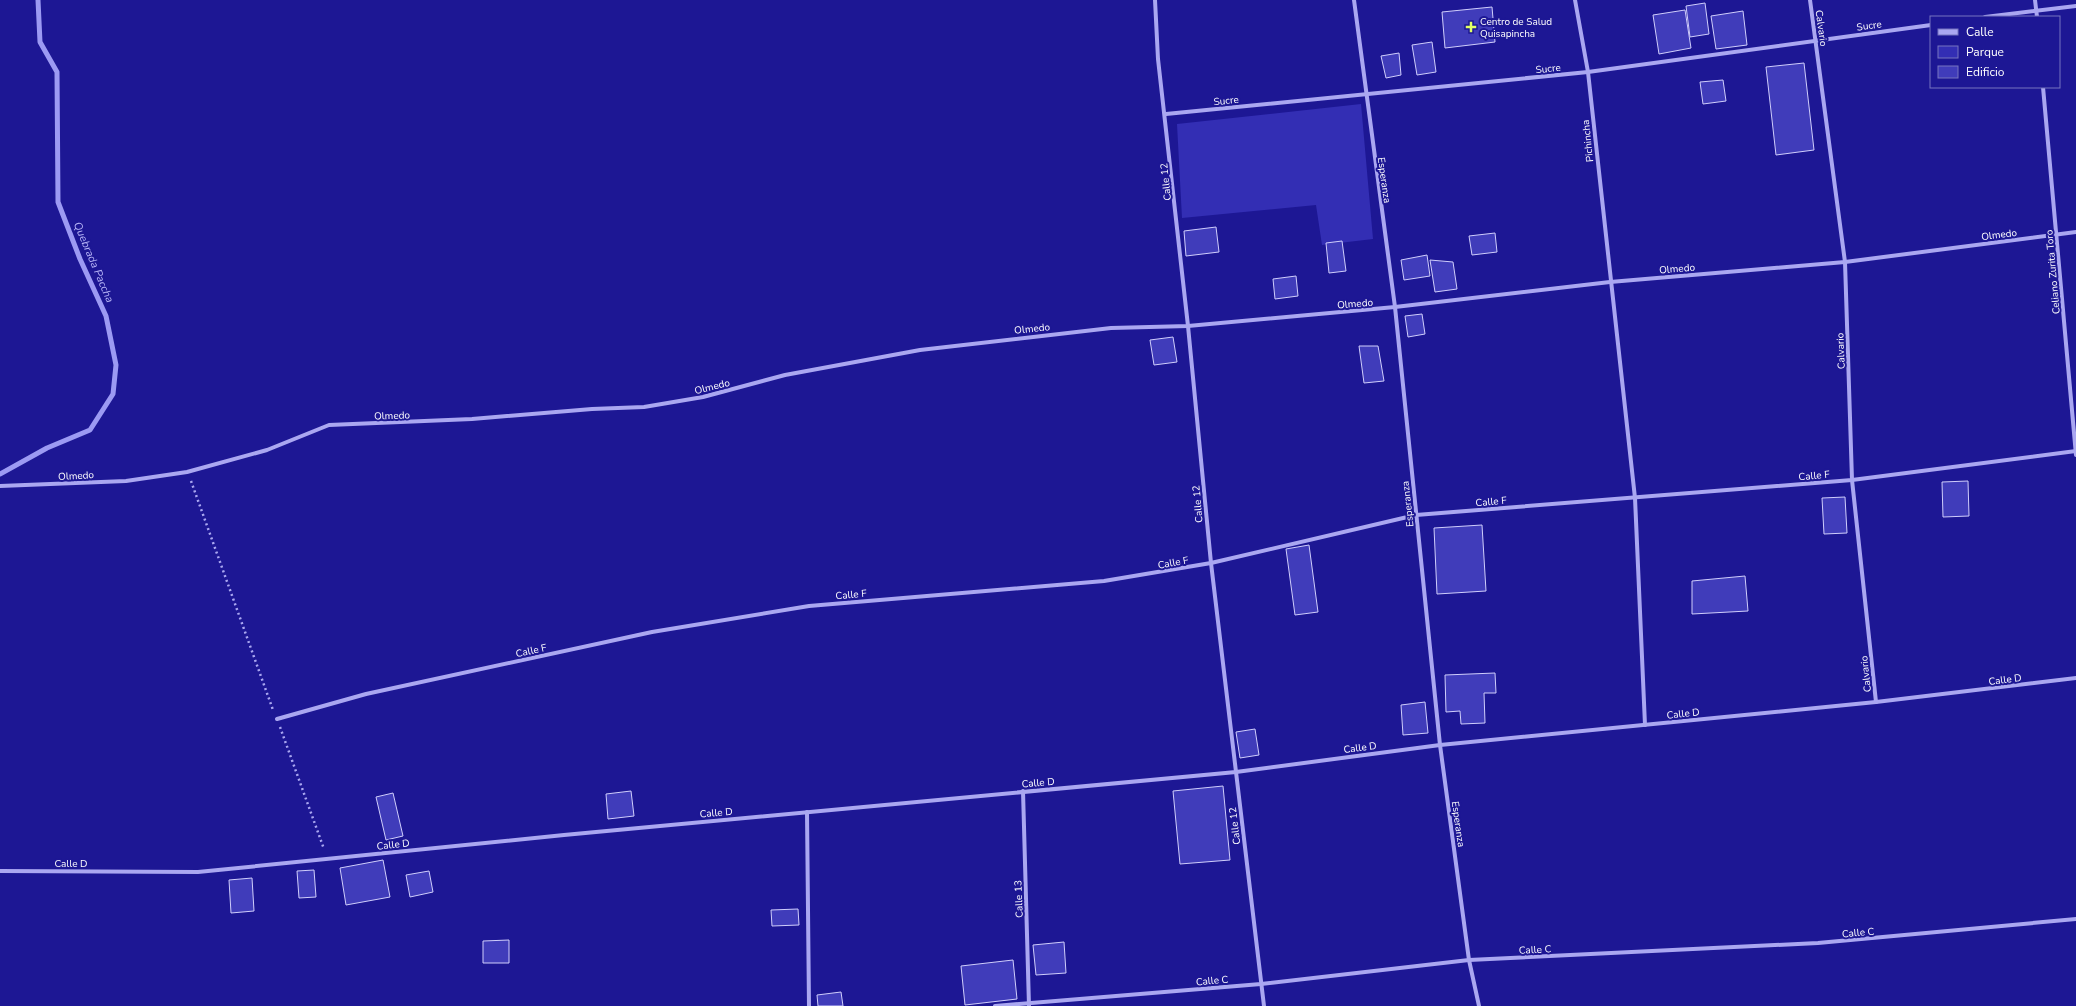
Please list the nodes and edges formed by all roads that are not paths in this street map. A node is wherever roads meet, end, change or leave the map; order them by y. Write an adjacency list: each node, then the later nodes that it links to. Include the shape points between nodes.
1 (1155, 0): 15 (street, Calle 12, via 1158,59)
2 (1354, 0): 14 (street, Esperanza)
3 (1575, 0): 12 (street, Pichincha)
4 (1810, 0): 11 (street, Calvario)
5 (2035, 0): 7 (street)
6 (2076, 6): 7 (street)
7 (2036, 10): 8 (street); 9 (street)
8 (1992, 16)
9 (2037, 16)
10 (1930, 24): 11 (street, Sucre)
11 (1815, 41): 12 (street, Sucre); 18 (street, Calvario)
12 (1588, 72): 14 (street, Sucre); 19 (street, Pichincha)
13 (2043, 88): 17 (street, Celiano Zurita Toro)
14 (1365, 94): 15 (street, Sucre); 20 (street, Esperanza)
15 (1166, 114): 21 (street, Calle 12)
16 (2076, 232): 17 (street, Olmedo)
17 (2056, 235): 18 (street, Olmedo); 22 (street, Celiano Zurita Toro)
18 (1845, 262): 19 (street, Olmedo); 24 (street, Calvario)
19 (1610, 282): 20 (street, Olmedo); 26 (street, Pichincha)
20 (1395, 307): 21 (street, Olmedo); 27 (street, Esperanza)
21 (1188, 326): 25 (street, Olmedo, via 1111,328 920,350 785,375 703,397 644,408 329,425 267,450 188,472 126,481); 28 (street, Calle 12)
22 (2076, 451): 23 (street, Celiano Zurita Toro); 24 (street, Calle F)
23 (2076, 455)
24 (1852, 480): 26 (street, Calle F); 30 (street, Calvario)
25 (0, 486)
26 (1635, 498): 27 (street, Calle F); 32 (street, Pichincha)
27 (1416, 515): 28 (street, Calle F); 33 (street, Esperanza)
28 (1211, 563): 31 (street, Calle F, via 1104,581 817,605 652,632 366,694); 34 (street, Calle 12)
29 (2076, 678): 30 (street, Calle D)
30 (1876, 702): 32 (street, Calle D)
31 (277, 720)
32 (1645, 725): 33 (street, Calle D)
33 (1440, 745): 34 (street, Calle D); 39 (street, Esperanza)
34 (1236, 772): 35 (street, Calle D); 40 (street, Calle 12)
35 (1023, 791): 36 (street, Calle D); 41 (street, Calle 13)
36 (807, 812): 37 (street, Calle D, via 198,872); 42 (street)
37 (0, 871)
38 (2076, 919): 39 (street, Calle C, via 1818,944)
39 (1469, 960): 40 (street, Calle C); 45 (street, Esperanza)
40 (1261, 984): 41 (street, Calle C); 44 (street, Calle 12)
41 (1029, 1005): 43 (street, Calle C)
42 (809, 1006)
43 (995, 1006)
44 (1264, 1006)
45 (1479, 1006)

